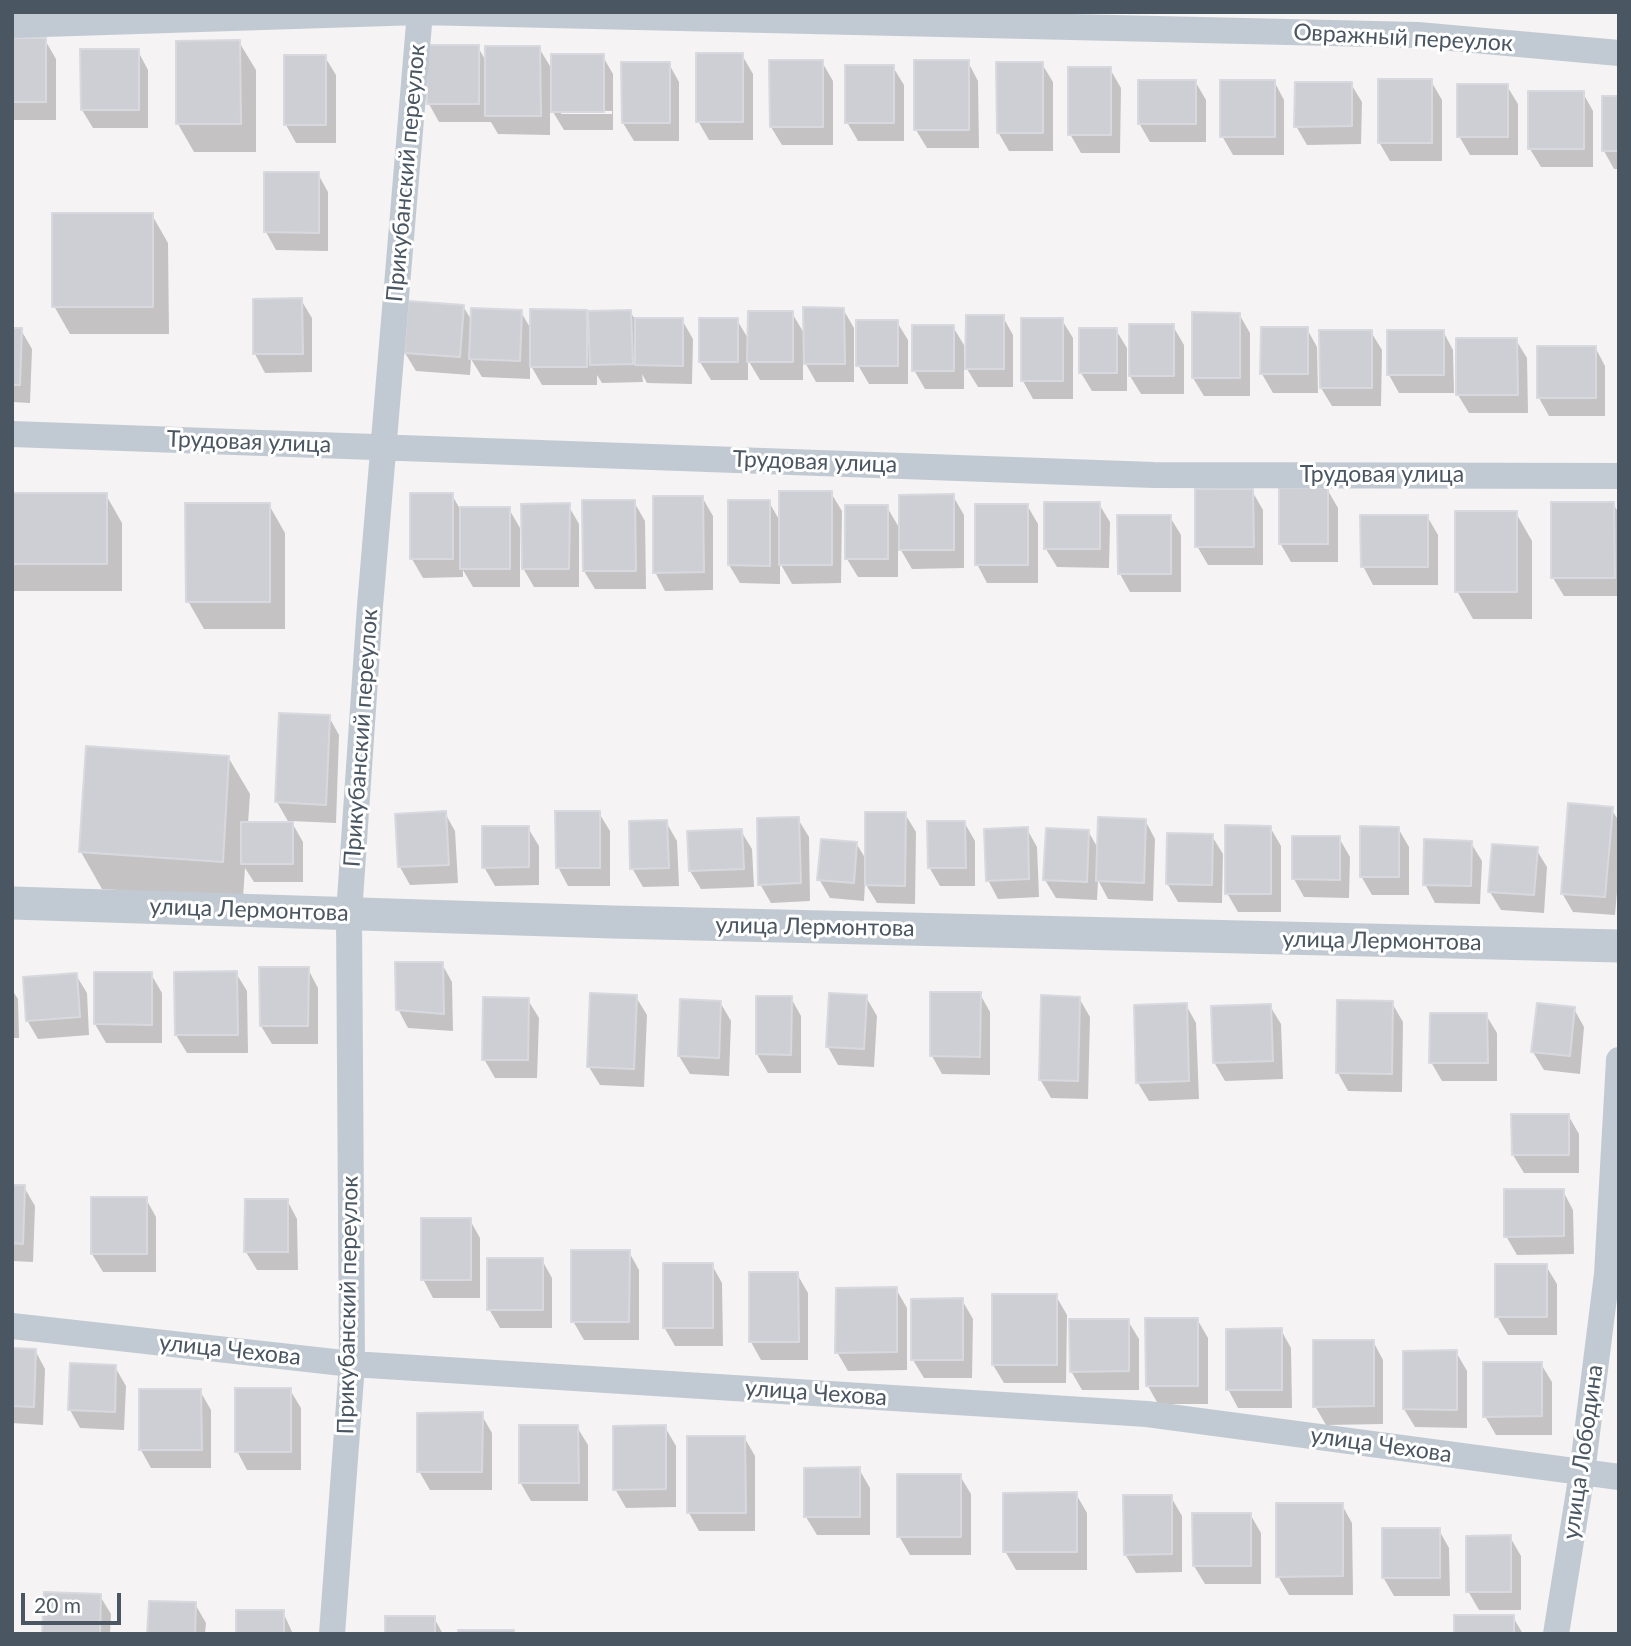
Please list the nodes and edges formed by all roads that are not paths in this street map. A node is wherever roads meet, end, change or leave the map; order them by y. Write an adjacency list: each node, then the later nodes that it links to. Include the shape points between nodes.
1 (420, 12): 2 (street, Овражный переулок); 3 (street, Овражный переулок, via 1418,35); 5 (street, Прикубанский переулок)
2 (12, 24)
3 (1619, 53)
4 (12, 434): 5 (street, Трудовая улица)
5 (383, 447): 6 (street, Трудовая улица, via 1153,475); 8 (street, Прикубанский переулок)
6 (1619, 476)
7 (12, 902): 8 (street, улица Лермонтова)
8 (349, 914): 9 (street, улица Лермонтова); 13 (street, Прикубанский переулок)
9 (1619, 946)
10 (1619, 1060): 11 (street, улица Лободина)
11 (1613, 1275): 14 (street, улица Лободина)
12 (12, 1326): 13 (street, улица Чехова)
13 (352, 1364): 14 (street, улица Чехова, via 1147,1414); 16 (street, Прикубанский переулок)
14 (1582, 1473): 15 (street, улица Чехова); 17 (street, улица Лободина)
15 (1619, 1477)
16 (332, 1634)
17 (1556, 1634)

